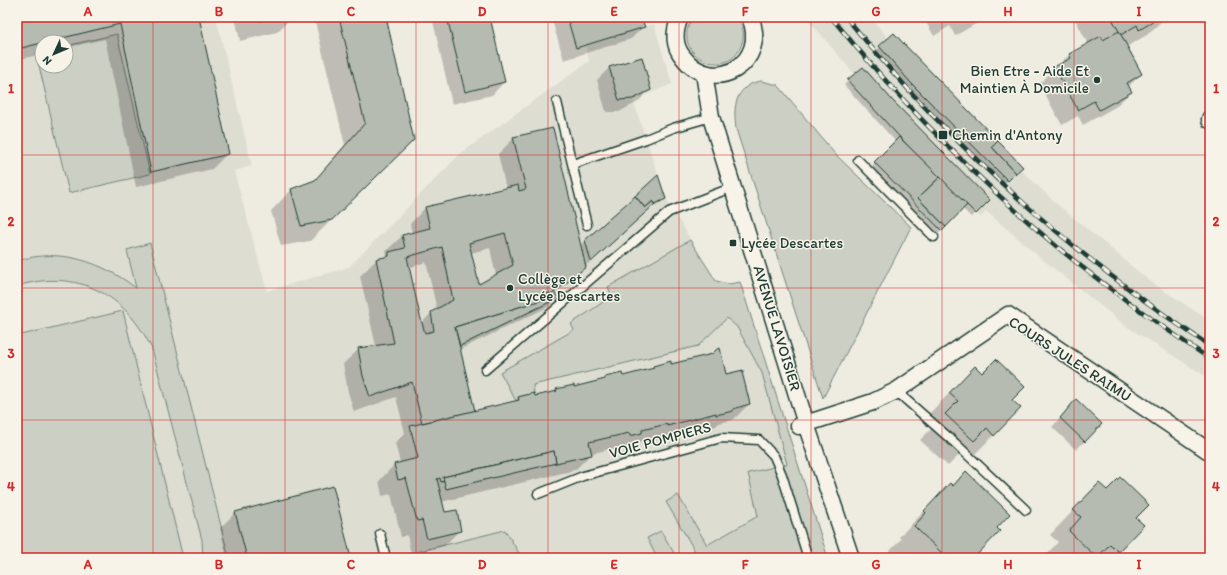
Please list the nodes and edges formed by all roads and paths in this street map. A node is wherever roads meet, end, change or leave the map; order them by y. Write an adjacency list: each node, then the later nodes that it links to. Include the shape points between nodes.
1 (680, 17): 3 (street, via 675,41 680,54 688,64)
2 (750, 17): 3 (street, via 755,38 748,58 730,72 720,75)
3 (704, 73): 5 (street, AVENUE LAVOISIER)
4 (558, 102): 7 (lane)
5 (711, 117): 7 (lane); 13 (street, AVENUE LAVOISIER)
6 (858, 160): 10 (lane)
7 (573, 164): 9 (lane)
8 (723, 191): 11 (lane, via 669,212)
9 (587, 225)
10 (934, 238)
11 (485, 370)
12 (896, 391): 13 (street, COURS JULES RAIMU, via 873,402); 14 (street, COURS JULES RAIMU, via 1008,315); 16 (lane)
13 (803, 425): 20 (street, AVENUE LAVOISIER)
14 (1210, 452)
15 (538, 494): 19 (lane, VOIE POMPIERS, via 583,476 721,438 759,440 774,456 782,475)
16 (1026, 510)
17 (380, 534): 18 (lane)
18 (386, 558)
19 (808, 558)
20 (851, 558)

